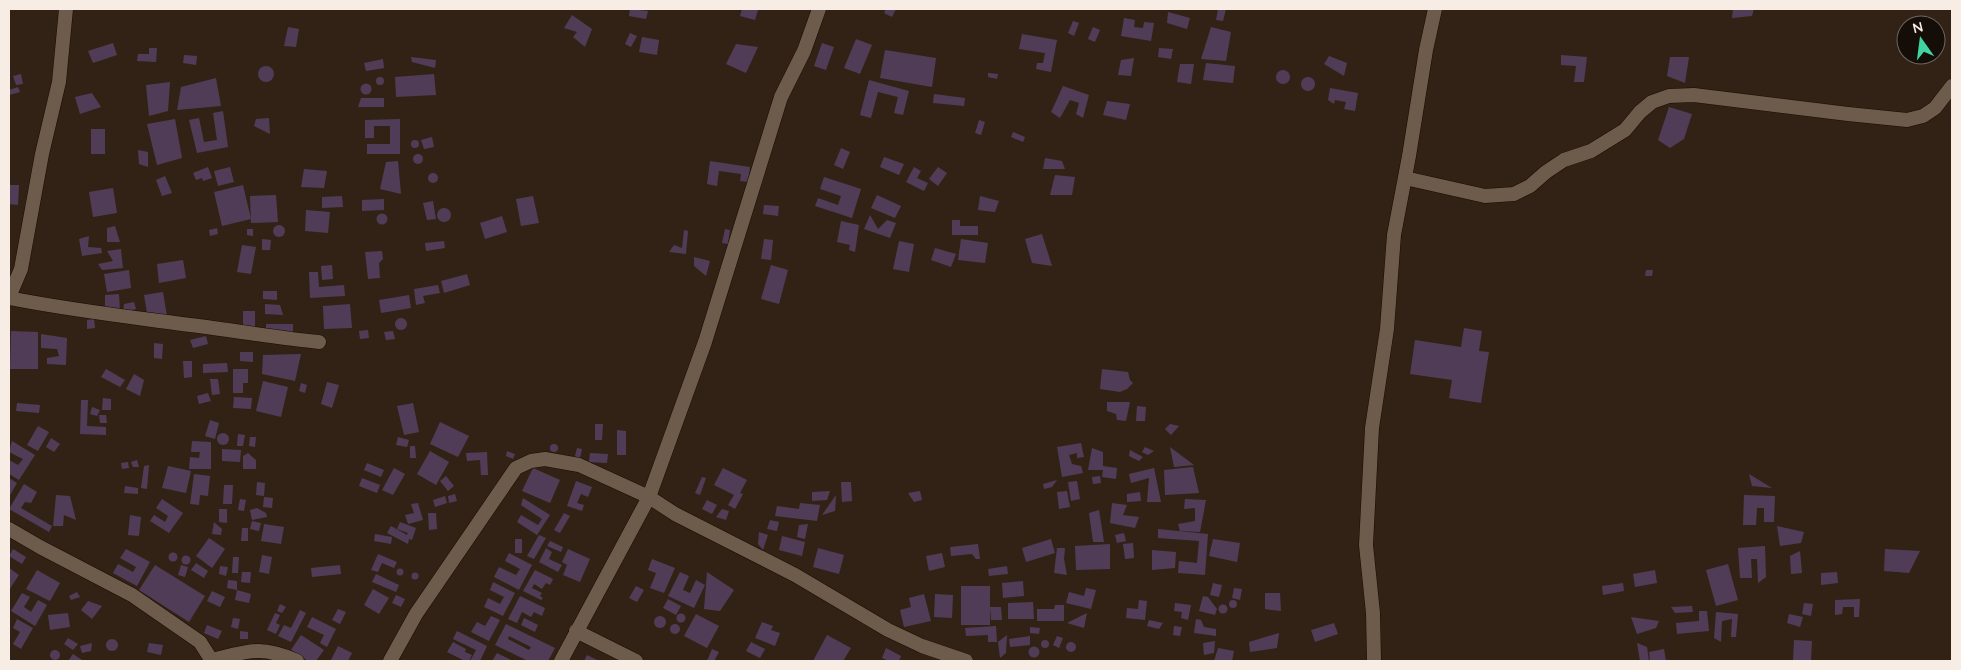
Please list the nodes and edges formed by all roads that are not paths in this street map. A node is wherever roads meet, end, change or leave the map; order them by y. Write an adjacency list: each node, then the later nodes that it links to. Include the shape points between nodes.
1 (66, 9): 6 (street, via 59,82 20,270)
2 (820, 9): 8 (street, via 781,97 706,342)
3 (1435, 9): 5 (street)
4 (1952, 86): 5 (street, via 1934,108 1923,116 1908,120 1694,95 1669,96 1652,102 1625,130 1591,151 1564,160 1514,194 1485,196)
5 (1405, 178): 17 (street, via 1394,235 1387,329 1372,428 1366,545)
6 (9, 298): 7 (street, via 61,309)
7 (319, 342)
8 (648, 497): 10 (street); 13 (street, via 579,465 545,459 516,468 416,614); 16 (street, via 795,575 888,630)
9 (9, 528): 11 (street, via 132,595 200,642)
10 (576, 631): 14 (street); 15 (street)
11 (212, 660): 12 (street, via 263,650)
12 (296, 661)
13 (390, 661)
14 (561, 661)
15 (636, 661)
16 (966, 661)
17 (1374, 661)

